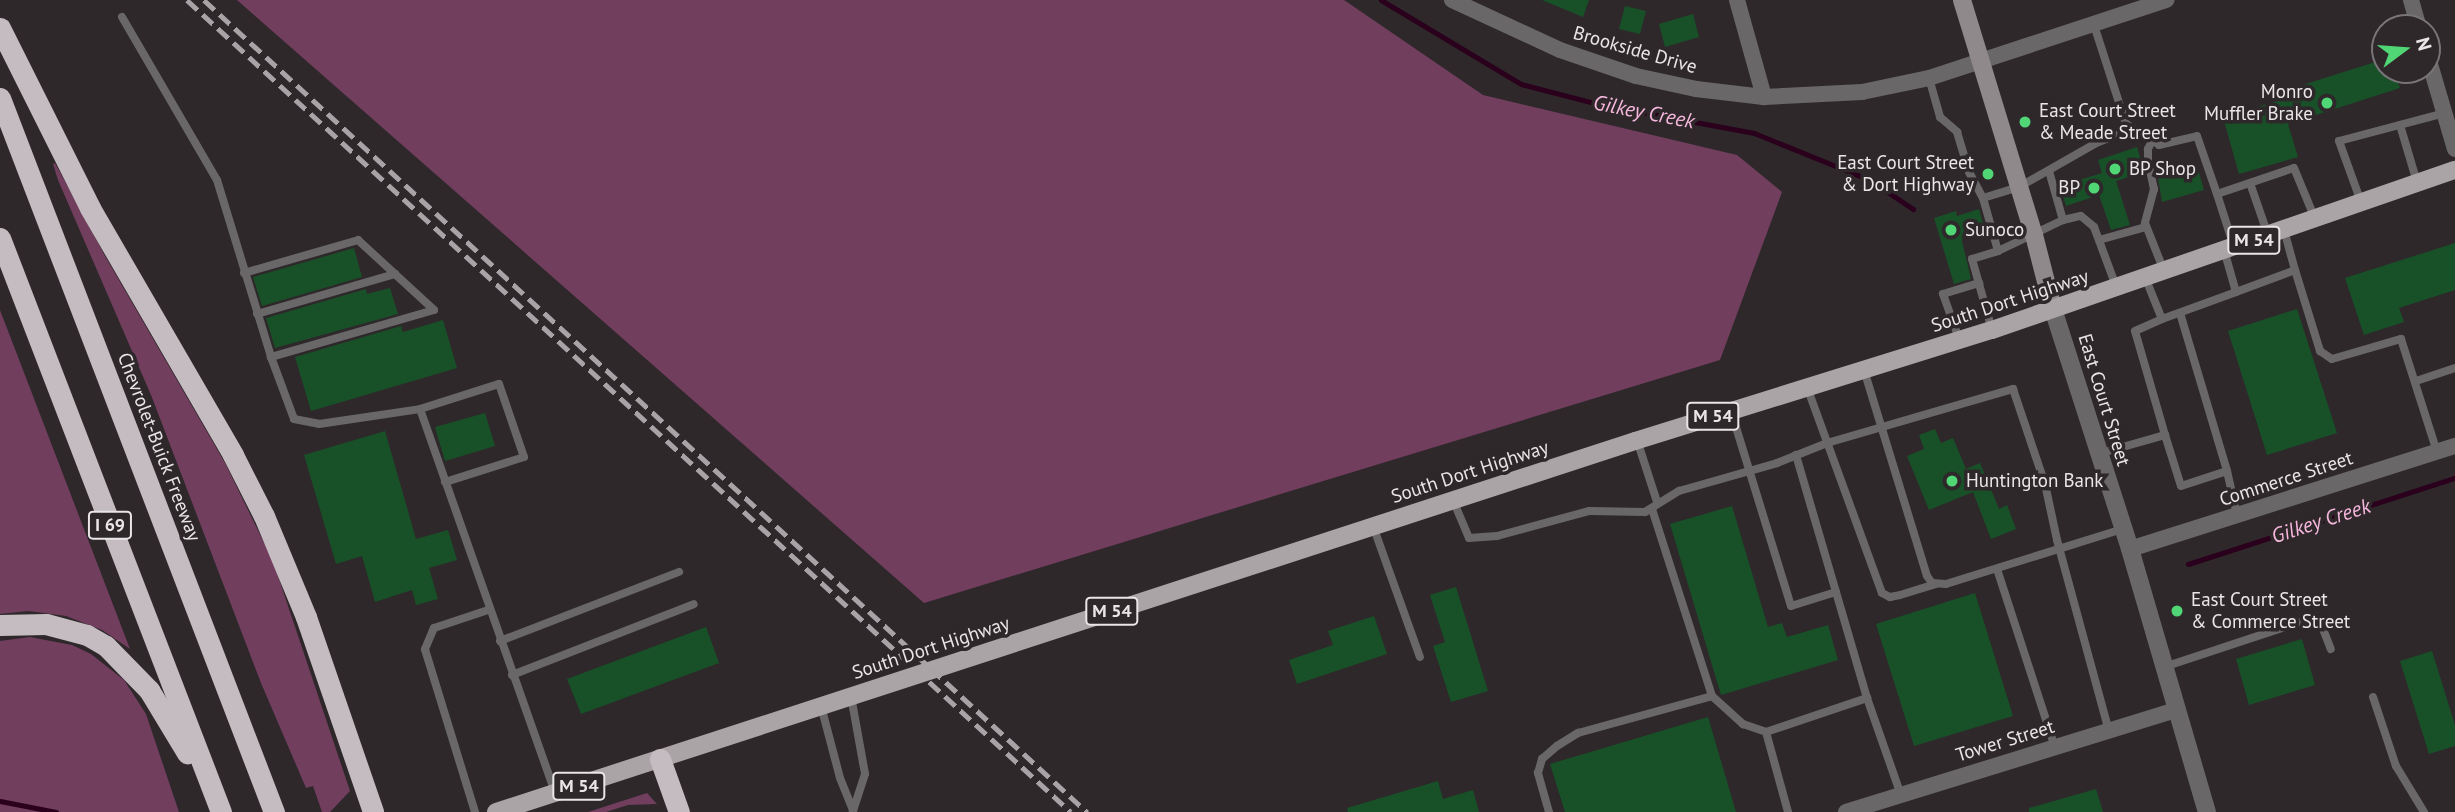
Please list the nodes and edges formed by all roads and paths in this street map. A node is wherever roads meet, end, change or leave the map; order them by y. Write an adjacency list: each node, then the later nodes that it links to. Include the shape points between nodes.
1 (1452, 0): 11 (street, Brookside Drive, via 1560,50 1636,76)
2 (1737, 0): 11 (street)
3 (1962, 0): 8 (main road, East Court Street)
4 (2166, 0): 6 (street, Brookside Drive)
5 (122, 17): 37 (lane, via 217,180)
6 (2094, 25): 8 (street, Brookside Drive); 15 (lane, via 2122,118)
7 (0, 28): 101 (highway, via 90,208 264,516 306,617)
8 (1981, 62): 9 (street, Brookside Drive); 22 (main road, East Court Street)
9 (1929, 78): 11 (street, Brookside Drive, via 1862,92); 24 (lane, via 1940,117 1957,132)
10 (2436, 84): 13 (street)
11 (1764, 97)
12 (0, 99): 98 (highway, Chevrolet-Buick Freeway / I 69)
13 (2445, 113): 14 (lane); 17 (street)
14 (2400, 125): 21 (lane); 25 (lane, via 2339,141)
15 (2133, 129): 16 (lane); 19 (lane, via 2096,143)
16 (2152, 141): 23 (lane, via 2165,146 2197,136); 28 (lane, via 2148,161 2154,189)
17 (2455, 149)
18 (2455, 170): 21 (main road, South Dort Highway / M 54)
19 (2049, 171): 22 (lane); 27 (lane)
20 (2250, 183): 23 (lane); 26 (lane, via 2294,168); 29 (lane)
21 (2417, 183): 25 (main road, South Dort Highway / M 54)
22 (2020, 187): 24 (lane); 30 (main road, East Court Street)
23 (2217, 194): 33 (lane)
24 (1983, 198): 34 (lane)
25 (2361, 202): 26 (main road, South Dort Highway / M 54)
26 (2315, 219): 29 (main road, South Dort Highway / M 54)
27 (2063, 220): 30 (lane); 32 (lane, via 2081,216)
28 (2146, 227): 32 (lane); 36 (lane)
29 (2276, 232): 33 (main road, South Dort Highway / M 54); 35 (lane)
30 (2034, 234): 34 (lane); 43 (main road, East Court Street)
31 (0, 238): 100 (highway, I 69)
32 (2099, 240): 41 (lane)
33 (2229, 248): 36 (main road, South Dort Highway / M 54); 42 (lane)
34 (1998, 251): 40 (lane, via 1972,259)
35 (2295, 270): 42 (lane); 52 (lane, via 2320,351 2332,359 2401,340)
36 (2164, 271): 39 (main road, South Dort Highway / M 54)
37 (244, 273): 38 (lane, via 358,240); 45 (lane)
38 (395, 274): 45 (lane); 49 (lane, via 434,310)
39 (2145, 277): 41 (main road, South Dort Highway / M 54); 46 (lane)
40 (1979, 283): 47 (lane); 48 (lane, via 1943,294)
41 (2116, 288): 43 (main road, South Dort Highway / M 54)
42 (2236, 292): 44 (lane)
43 (2053, 309): 47 (main road, South Dort Highway / M 54); 62 (street, East Court Street)
44 (2180, 313): 46 (lane); 65 (lane)
45 (257, 314): 49 (lane)
46 (2162, 319): 57 (lane, via 2136,331)
47 (1992, 330): 48 (main road, South Dort Highway / M 54)
48 (1959, 340): 51 (main road, South Dort Highway / M 54)
49 (271, 357): 54 (lane, via 294,419 319,424)
50 (2455, 368): 52 (lane)
51 (1864, 370): 53 (main road, South Dort Highway / M 54); 56 (lane)
52 (2416, 381): 61 (lane)
53 (1807, 387): 55 (main road, South Dort Highway / M 54); 59 (lane)
54 (420, 409): 66 (lane); 66 (lane, via 499,384 524,457)
55 (1731, 411): 58 (main road, South Dort Highway / M 54); 64 (lane)
56 (1882, 426): 59 (lane); 73 (lane, via 2013,389 2045,484); 76 (lane, via 1927,576)
57 (2165, 435): 62 (lane); 65 (lane, via 2181,486)
58 (1637, 440): 67 (main road, South Dort Highway / M 54); 68 (lane)
59 (1827, 443): 63 (lane); 76 (lane, via 1882,593 1889,597)
60 (2455, 446): 61 (street, Commerce Street)
61 (2437, 452): 69 (street, Commerce Street)
62 (2098, 454): 71 (street, East Court Street)
63 (1796, 455): 64 (lane); 77 (lane)
64 (1750, 470): 68 (lane, via 1679,491); 77 (lane, via 1791,606)
65 (2227, 471): 69 (lane)
66 (446, 482): 79 (lane)
67 (1453, 500): 68 (lane, via 1469,538 1497,536 1589,511 1628,513); 70 (main road, South Dort Highway / M 54)
68 (1655, 505): 87 (lane)
69 (2238, 517): 72 (street, Commerce Street)
70 (1373, 526): 83 (lane); 86 (main road, South Dort Highway / M 54)
71 (2123, 529): 72 (street, East Court Street); 73 (lane)
72 (2130, 549): 84 (street, East Court Street)
73 (2060, 550): 74 (lane); 92 (lane)
74 (1997, 569): 76 (lane); 94 (lane)
75 (679, 572): 81 (lane)
76 (1935, 584)
77 (1836, 592): 89 (lane)
78 (694, 604): 85 (lane)
79 (488, 610): 81 (lane); 102 (lane, via 434,628 425,649)
80 (0, 625): 100 (highway, via 66,628 87,635 120,657 149,690)
81 (500, 642): 85 (lane)
82 (2332, 649): 84 (lane, via 2320,621 2312,618)
83 (1420, 657)
84 (2164, 667): 91 (street, East Court Street)
85 (512, 675): 96 (lane)
86 (851, 696): 90 (main road, South Dort Highway / M 54); 99 (lane, via 865,774)
87 (1712, 696): 93 (lane, via 1742,724); 105 (lane, via 1578,733 1557,746 1542,758 1538,773)
88 (2373, 697): 109 (lane, via 2396,766)
89 (1867, 698): 93 (lane); 97 (lane)
90 (821, 706): 95 (main road, South Dort Highway / M 54); 99 (lane, via 839,778)
91 (2175, 710): 92 (street, Tower Street); 108 (street, East Court Street)
92 (2109, 731): 94 (street, Tower Street)
93 (1766, 732): 106 (lane)
94 (2055, 748): 97 (street, Tower Street)
95 (660, 759): 96 (main road, South Dort Highway / M 54); 104 (highway)
96 (555, 793): 103 (main road, South Dort Highway / M 54)
97 (1901, 795): 107 (street, Tower Street)
98 (272, 806)
99 (853, 811)
100 (220, 812)
101 (373, 812)
102 (475, 812)
103 (496, 812)
104 (679, 812)
105 (1549, 812)
106 (1788, 812)
107 (1846, 812)
108 (2207, 812)
109 (2424, 812)

